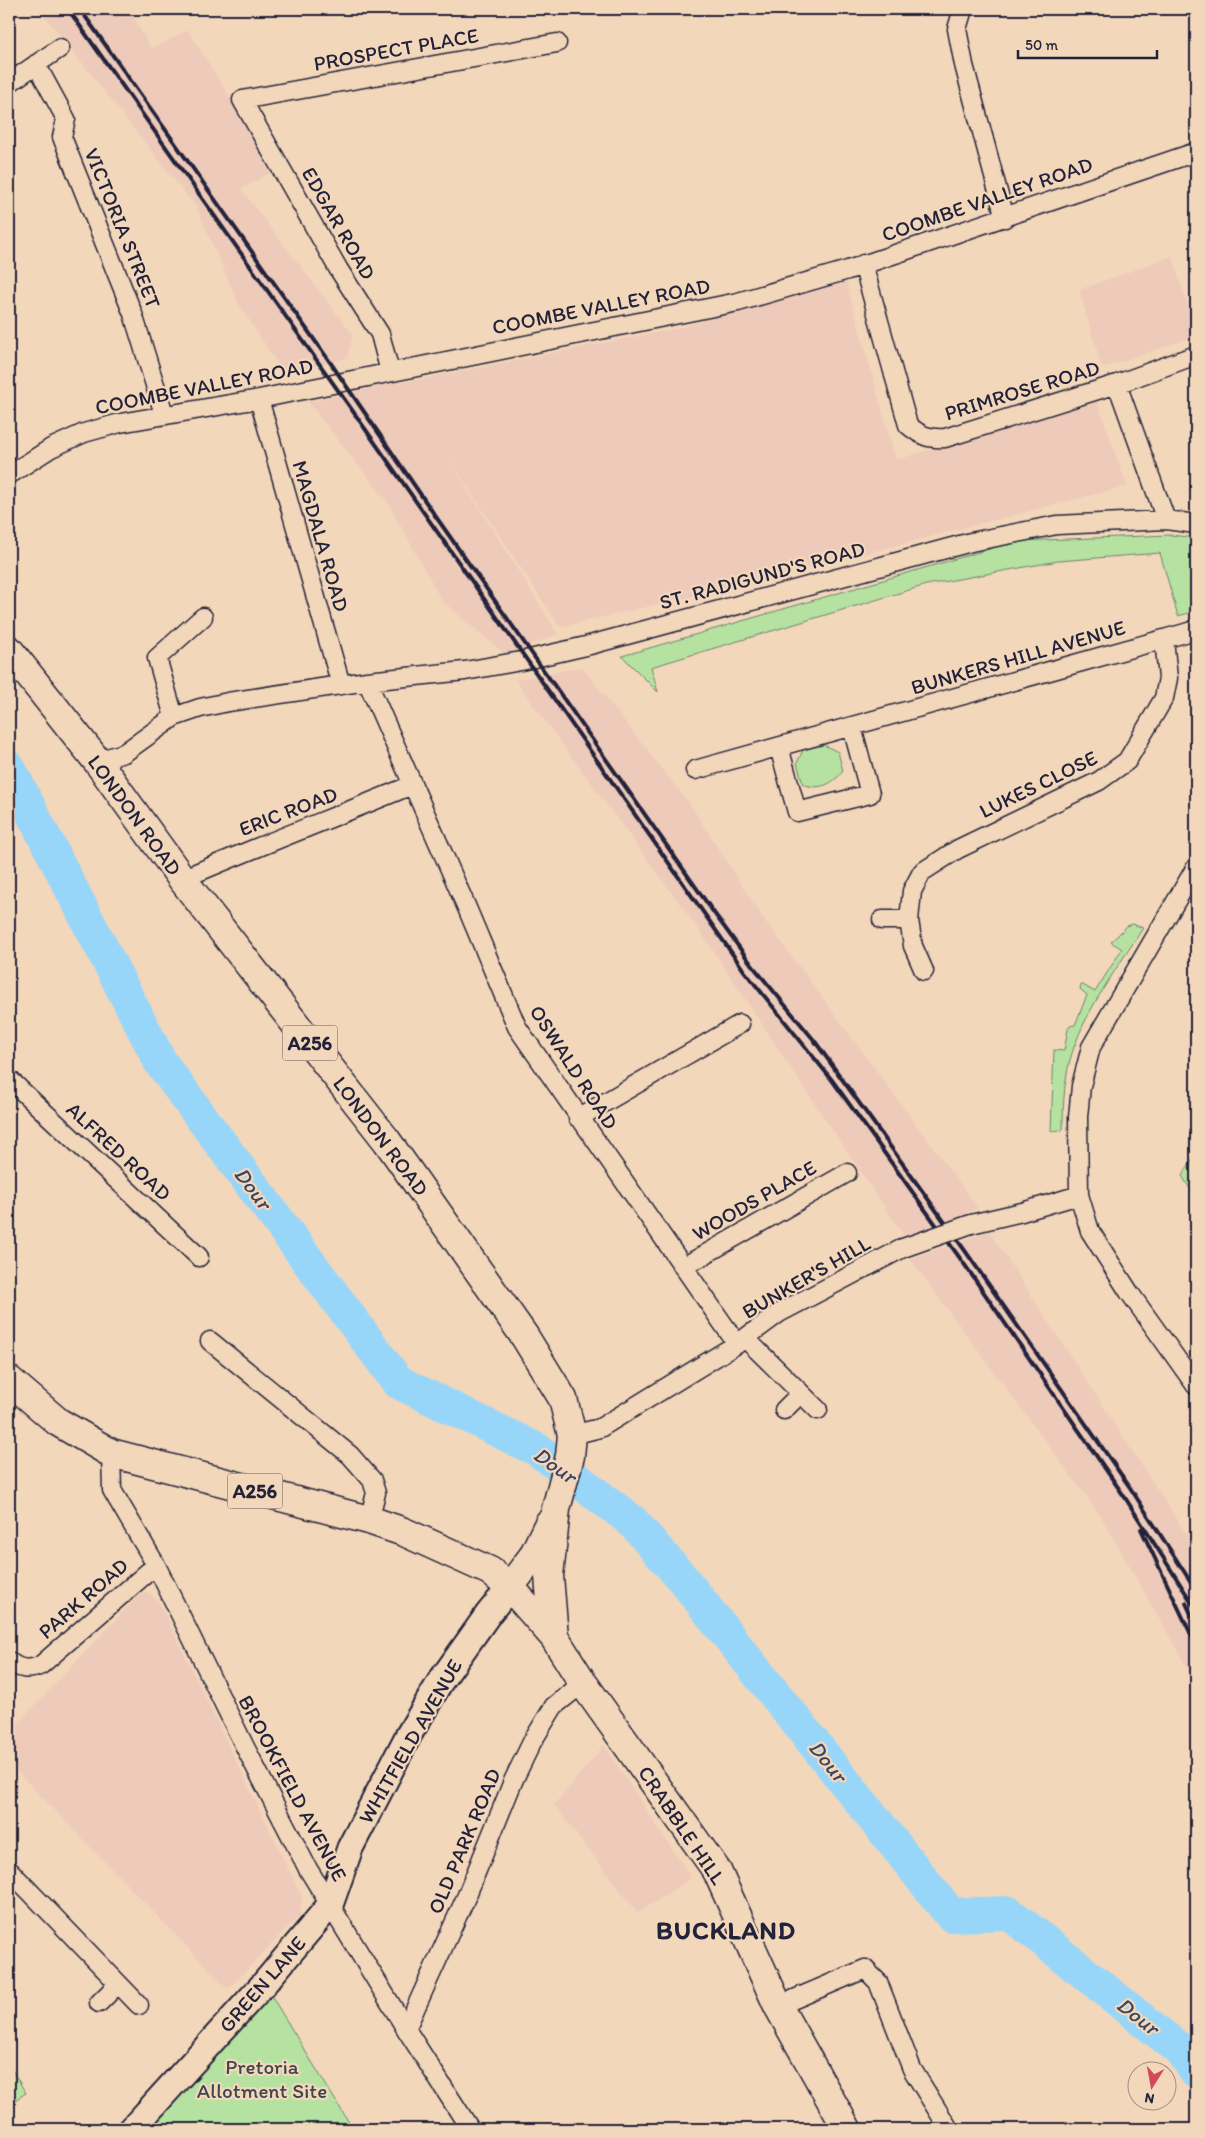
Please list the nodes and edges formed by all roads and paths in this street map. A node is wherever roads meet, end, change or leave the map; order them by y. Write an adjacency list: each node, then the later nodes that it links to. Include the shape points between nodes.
1 (963, 9): 8 (street, via 957,29 964,65)
2 (558, 43): 6 (street, PROSPECT PLACE)
3 (60, 48): 4 (street)
4 (36, 64): 5 (street); 14 (street, VICTORIA STREET, via 66,119 62,137 136,321)
5 (9, 83)
6 (242, 100): 11 (street, EDGAR ROAD, via 380,334)
7 (1196, 152): 8 (street, COOMBE VALLEY ROAD)
8 (1005, 218): 9 (street, COOMBE VALLEY ROAD)
9 (863, 264): 11 (street, COOMBE VALLEY ROAD, via 738,302); 12 (street, PRIMROSE ROAD, via 908,425 919,434 931,439 945,438)
10 (1196, 355): 12 (street, PRIMROSE ROAD)
11 (390, 372): 13 (street, COOMBE VALLEY ROAD)
12 (1117, 384): 16 (street)
13 (258, 399): 14 (street, COOMBE VALLEY ROAD); 23 (street, MAGDALA ROAD)
14 (164, 414): 15 (street, COOMBE VALLEY ROAD, via 84,433 51,448)
15 (9, 475)
16 (1166, 520): 17 (street, ST. RADIGUND'S ROAD); 22 (street, ST. RADIGUND'S ROAD, via 1057,525 971,542 557,653 465,671)
17 (1196, 524)
18 (202, 617): 24 (street, via 156,658)
19 (1196, 630): 20 (street, BUNKERS HILL AVENUE)
20 (1164, 640): 25 (street, BUNKERS HILL AVENUE); 33 (street, LUKES CLOSE, via 1168,678 1164,698 1127,761 1099,781 958,849 922,872 912,891)
21 (9, 650): 27 (main road, LONDON ROAD / A256)
22 (367, 681): 23 (street, ST. RADIGUND'S ROAD); 29 (street, OSWALD ROAD)
23 (341, 685): 24 (street, ST. RADIGUND'S ROAD, via 228,702)
24 (174, 717): 27 (street, ST. RADIGUND'S ROAD, via 124,753)
25 (852, 727): 26 (street, BUNKERS HILL AVENUE); 26 (street, via 870,794 797,812)
26 (779, 747): 28 (street, BUNKERS HILL AVENUE)
27 (97, 761): 31 (main road, LONDON ROAD / A256)
28 (696, 770)
29 (412, 785): 31 (street, ERIC ROAD); 37 (street, OSWALD ROAD, via 517,1027)
30 (1196, 867): 39 (street, via 1091,1046 1081,1086 1078,1117)
31 (182, 879): 49 (main road, LONDON ROAD / A256, via 387,1141 525,1337 563,1399)
32 (882, 920): 33 (street)
33 (909, 920): 34 (street, LUKES CLOSE, via 913,946)
34 (924, 971)
35 (740, 1024): 37 (street)
36 (9, 1079): 40 (street, ALFRED ROAD)
37 (578, 1118): 41 (street, OSWALD ROAD)
38 (847, 1173): 41 (street, WOODS PLACE)
39 (1080, 1195): 42 (street, BUNKER'S HILL, bridge, via 971,1224 903,1248 780,1313); 45 (street, via 1090,1231)
40 (199, 1256)
41 (683, 1267): 42 (street, OSWALD ROAD)
42 (741, 1341): 46 (street, OSWALD ROAD); 49 (street, BUNKER'S HILL)
43 (210, 1342): 52 (street, via 350,1455 372,1480 376,1493)
44 (9, 1380): 50 (main road, A256, via 58,1422)
45 (1196, 1386)
46 (801, 1393): 47 (street); 48 (street, OSWALD ROAD)
47 (784, 1410)
48 (818, 1410)
49 (571, 1446): 51 (main road, LONDON ROAD / A256)
50 (111, 1453): 52 (main road, A256); 53 (street, BROOKFIELD AVENUE, via 112,1490)
51 (556, 1509): 54 (main road, LONDON ROAD / A256, via 533,1556); 55 (main road, LONDON ROAD / A256, via 549,1576)
52 (369, 1520): 54 (main road, A256, via 404,1532 490,1571)
53 (156, 1565): 56 (street, PARK ROAD, via 41,1665 33,1670 20,1668); 59 (street, BROOKFIELD AVENUE, via 245,1747)
54 (510, 1588): 55 (main road, A256); 59 (street, WHITFIELD AVENUE, via 440,1682 408,1736 350,1848)
55 (554, 1638): 57 (main road, CRABBLE HILL / A256)
56 (9, 1661)
57 (583, 1683): 63 (main road, CRABBLE HILL / A256, via 717,1871); 64 (street, OLD PARK ROAD, via 554,1706 532,1742)
58 (9, 1870): 60 (street)
59 (330, 1905): 64 (street, BROOKFIELD AVENUE); 65 (street, GREEN LANE, via 262,1986)
60 (118, 1984): 61 (street); 62 (street)
61 (99, 2003)
62 (139, 2005)
63 (778, 2006): 67 (main road, CRABBLE HILL / A256); 68 (street, via 865,1969 878,1982 912,2069)
64 (406, 2029): 66 (street, BROOKFIELD AVENUE)
65 (132, 2129)
66 (470, 2129)
67 (847, 2129)
68 (949, 2129)

